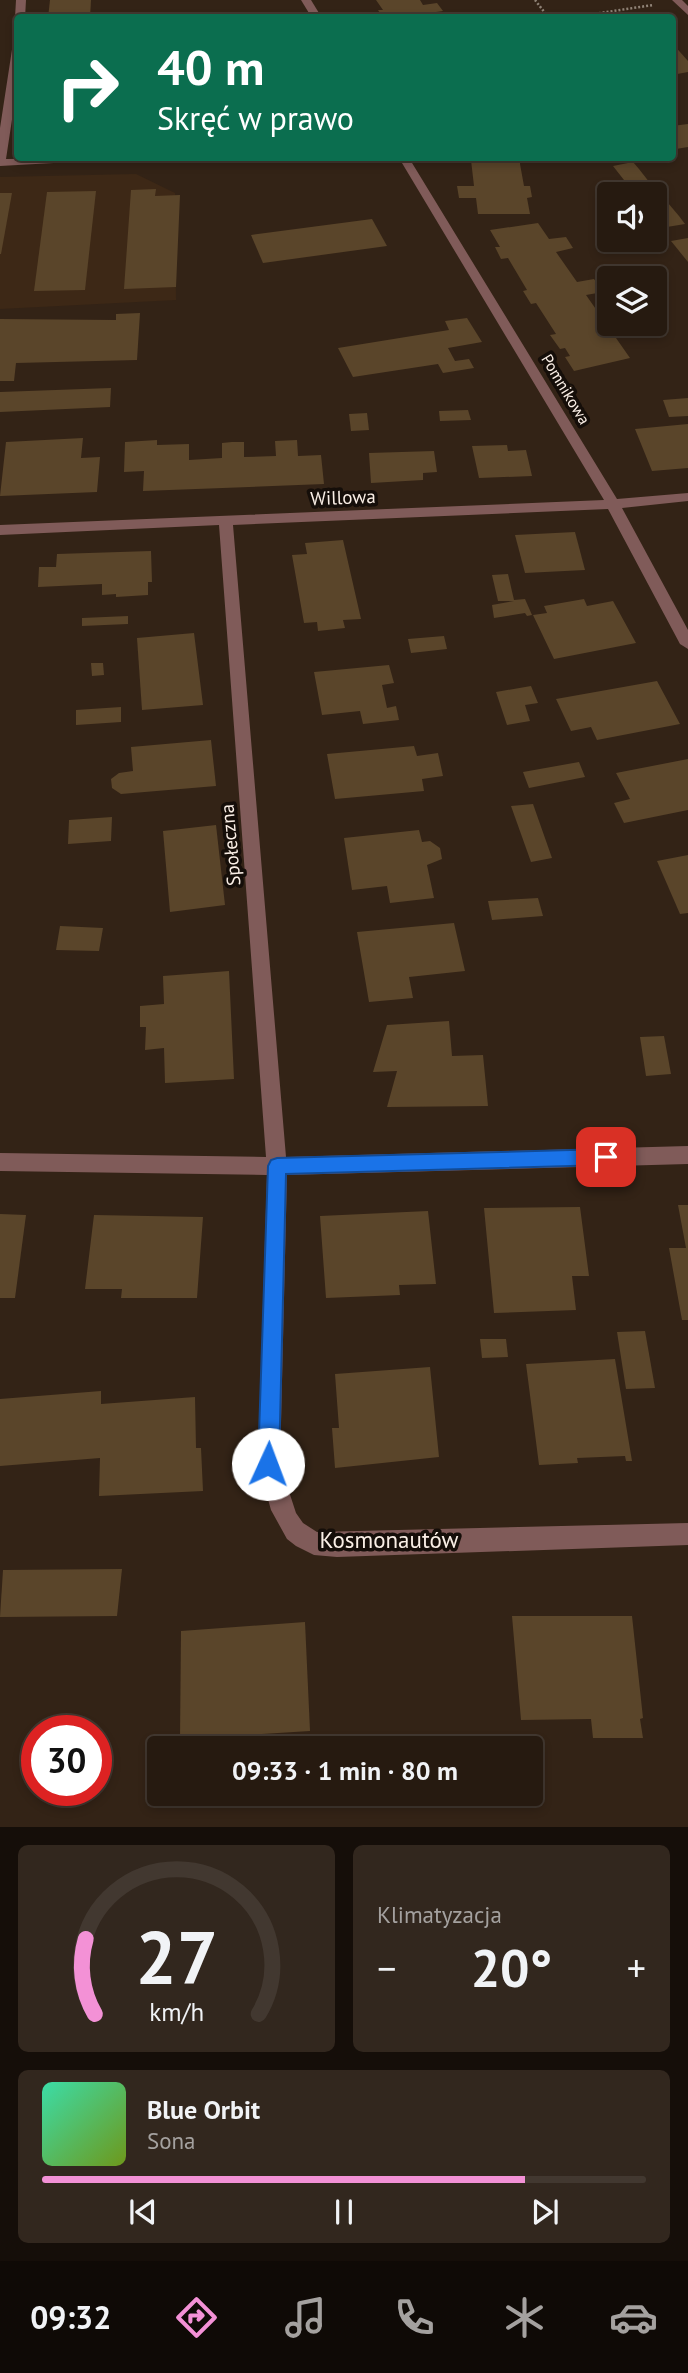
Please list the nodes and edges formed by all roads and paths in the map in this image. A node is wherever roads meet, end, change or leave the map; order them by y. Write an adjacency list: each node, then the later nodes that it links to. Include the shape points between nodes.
1 (535, 0): 4 (path)
2 (678, 1): 3 (street); 5 (path)
3 (688, 12)
4 (546, 14)
5 (593, 14)
6 (14, 71): 9 (street)
7 (42, 161): 9 (street)
8 (406, 161): 11 (street, Pomnikowa)
9 (1, 163)
10 (688, 497): 11 (street, Willowa)
11 (614, 504): 12 (street, Willowa); 14 (street, Pomnikowa)
12 (226, 521): 13 (street, Willowa); 17 (street, Społeczna)
13 (0, 530)
14 (688, 644)
15 (688, 1155): 17 (street)
16 (0, 1162): 17 (street)
17 (277, 1166): 18 (street, Kosmonautów, via 268,1464 278,1499 295,1530 313,1543 337,1545)
18 (688, 1534)

